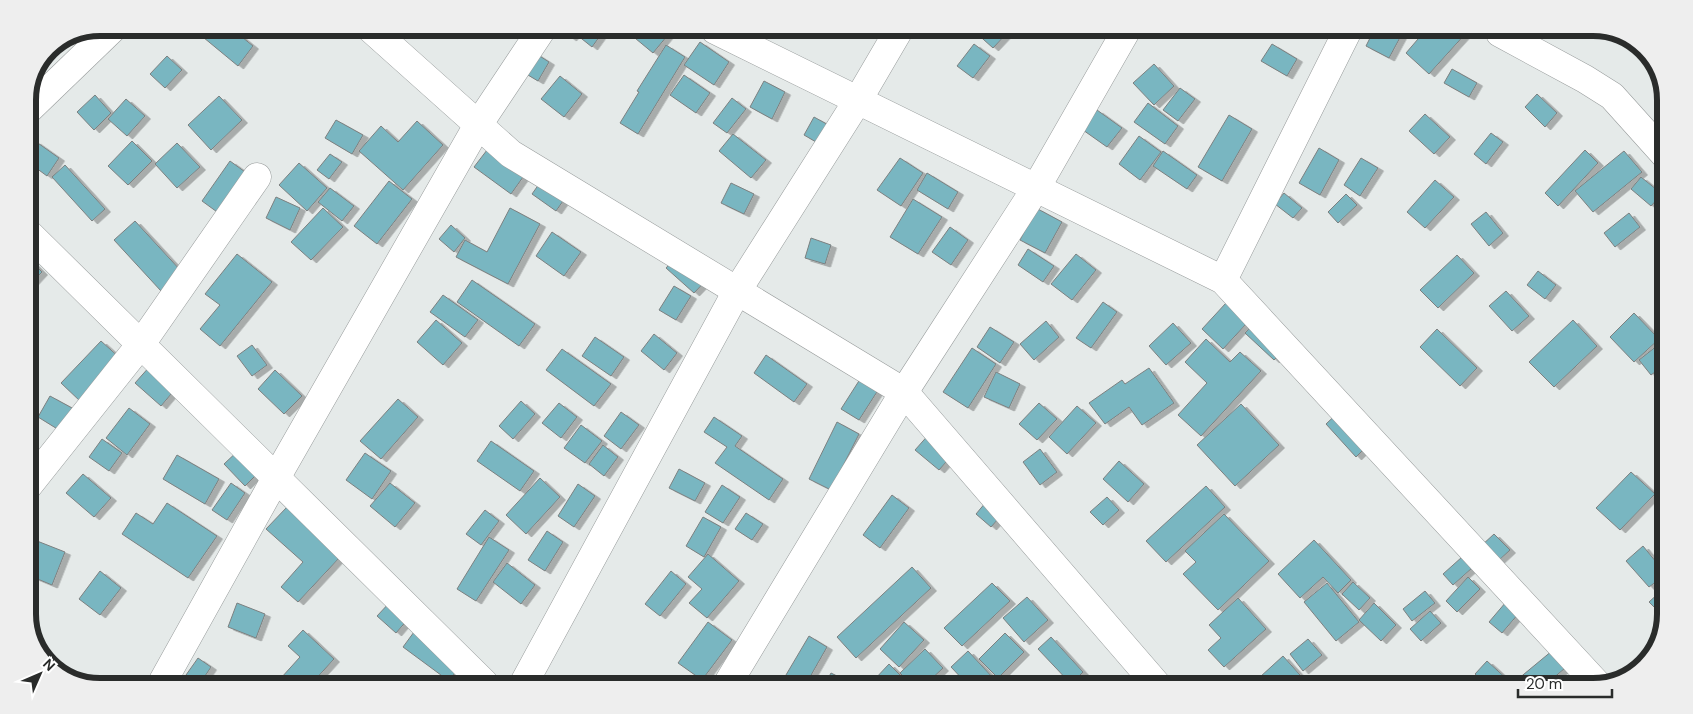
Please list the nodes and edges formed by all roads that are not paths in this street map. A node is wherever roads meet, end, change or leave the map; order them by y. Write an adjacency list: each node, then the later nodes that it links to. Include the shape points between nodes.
1 (105, 36): 10 (street)
2 (379, 36): 11 (street)
3 (537, 36): 11 (street)
4 (727, 36): 9 (street)
5 (895, 36): 9 (street)
6 (1123, 36): 14 (street)
7 (1345, 36): 16 (street)
8 (1507, 36): 12 (street, via 1612,96)
9 (858, 100): 14 (street); 17 (street)
10 (36, 102)
11 (478, 125): 17 (street, via 511,154); 21 (street)
12 (1657, 146)
13 (257, 177): 18 (street)
14 (1036, 188): 16 (street); 19 (street)
15 (36, 240): 18 (street)
16 (1223, 280): 27 (street)
17 (737, 291): 19 (street); 24 (street)
18 (141, 344): 20 (street); 21 (street)
19 (904, 392): 25 (street); 26 (street)
20 (36, 476)
21 (276, 478): 22 (street); 23 (street)
22 (165, 678)
23 (480, 678)
24 (527, 678)
25 (731, 678)
26 (1151, 678)
27 (1592, 678)

